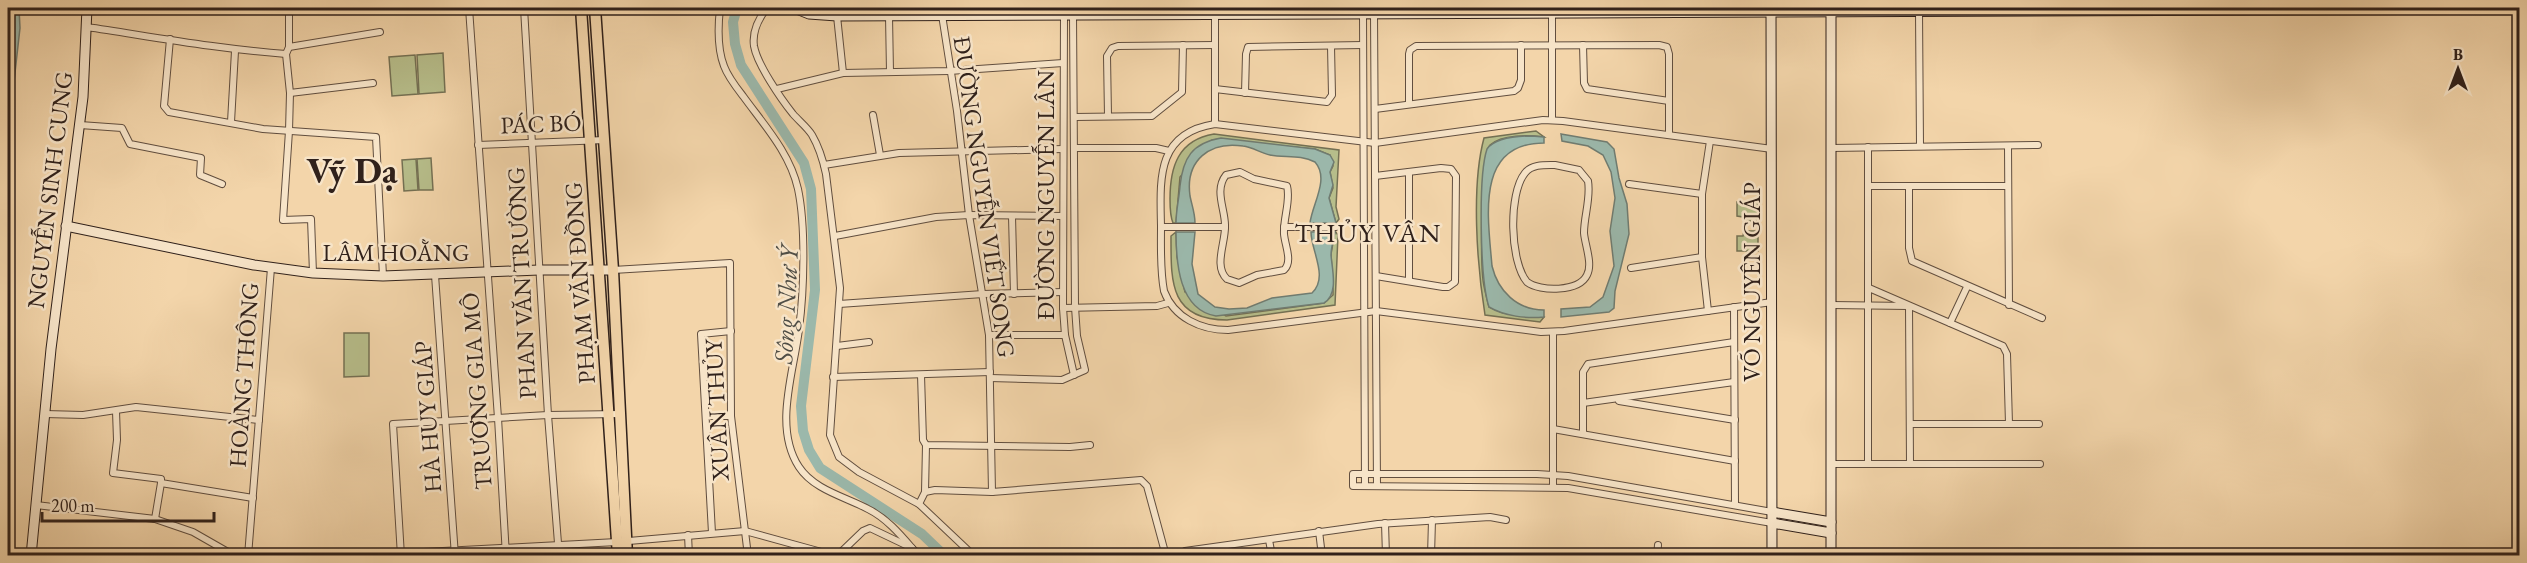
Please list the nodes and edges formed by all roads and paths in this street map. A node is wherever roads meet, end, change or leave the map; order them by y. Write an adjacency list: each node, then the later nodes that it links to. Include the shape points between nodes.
1 (87, 8): 22 (street, NGUYỄN SINH CUNG)
2 (289, 8): 32 (street)
3 (469, 8): 62 (street, TRƯƠNG GIA MÔ)
4 (524, 8): 59 (street, PHAN VĂN TRƯỜNG)
5 (581, 8): 56 (main road, PHẠM VĂN ĐỒNG)
6 (595, 8): 57 (main road, PHẠM VĂN ĐỒNG)
7 (720, 8): 193 (street, via 723,64 783,152 798,190 803,254 788,439 804,472 824,488 877,514)
8 (767, 8): 41 (street, via 760,16 754,46)
9 (794, 8): 20 (street, via 808,14)
10 (1831, 9): 13 (street); 15 (street); 68 (street)
11 (2520, 9): 15 (street)
12 (1374, 10): 14 (street); 16 (street); 46 (street)
13 (1771, 10): 16 (street); 70 (street, VÕ NGUYÊN GIÁP)
14 (1363, 11): 17 (street); 27 (street)
15 (1919, 11): 64 (street)
16 (1552, 13): 29 (street)
17 (1215, 14): 19 (street); 26 (street)
18 (942, 15): 19 (street); 21 (street); 36 (street, ĐƯỜNG NGUYỄN VIẾT SONG)
19 (1068, 15): 35 (street, ĐƯỜNG NGUYỄN LÂN); 49 (street, ĐƯỜNG NGUYỄN LÂN)
20 (837, 16): 21 (street); 38 (street)
21 (889, 16): 37 (street)
22 (87, 27): 24 (street); 52 (street, NGUYỄN SINH CUNG)
23 (380, 32): 32 (street)
24 (170, 39): 33 (street); 51 (street, via 166,110)
25 (1183, 45): 26 (street); 48 (street, via 1183,87 1179,97 1152,116); 48 (street, via 1112,48 1107,56)
26 (1215, 45): 40 (street)
27 (1363, 45): 31 (street); 60 (street)
28 (1521, 45): 29 (street); 45 (street, via 1518,88); 45 (street, via 1412,47 1408,54)
29 (1552, 45): 30 (street); 50 (street)
30 (1583, 45): 44 (street, via 1587,88); 44 (street, via 1667,47)
31 (1331, 46): 43 (street, via 1248,47); 43 (street, via 1332,95 1326,102)
32 (289, 47): 34 (street)
33 (235, 51): 34 (street); 51 (street)
34 (286, 54): 42 (street)
35 (1063, 63): 36 (street); 69 (street, ĐƯỜNG NGUYỄN LÂN)
36 (949, 71): 37 (street); 71 (street, ĐƯỜNG NGUYỄN VIẾT SONG)
37 (890, 72): 38 (street)
38 (843, 73): 41 (street)
39 (373, 83): 42 (street)
40 (1215, 88): 43 (street); 53 (street)
41 (777, 89): 74 (street, via 811,134)
42 (290, 93): 54 (street)
43 (1245, 93)
44 (1669, 101): 55 (street)
45 (1408, 104): 46 (street)
46 (1374, 109): 61 (street)
47 (873, 115): 73 (street)
48 (1108, 116): 49 (street)
49 (1075, 117): 67 (street, ĐƯỜNG NGUYỄN LÂN)
50 (1552, 120): 55 (street); 61 (street)
51 (231, 122): 54 (street)
52 (80, 124): 77 (street, via 122,128 130,144 201,158 200,175); 86 (street, NGUYỄN SINH CUNG)
53 (1215, 124): 60 (street); 72 (street, via 1190,131)
54 (289, 131): 99 (street, via 283,220 310,219); 102 (street, via 376,137)
55 (1669, 135): 58 (street)
56 (591, 140): 57 (street, PÁC BÓ); 59 (street, PÁC BÓ); 98 (main road, PHẠM VĂN ĐỒNG)
57 (605, 140): 97 (main road, PHẠM VĂN ĐỒNG)
58 (1710, 141): 70 (street); 82 (street)
59 (531, 142): 62 (street, PÁC BÓ); 96 (street, PHAN VĂN TRƯỜNG)
60 (1363, 142): 61 (street); 121 (street)
61 (1375, 143): 76 (street)
62 (478, 145): 100 (street, TRƯƠNG GIA MÔ)
63 (2038, 145): 65 (street)
64 (1920, 146): 65 (street); 66 (street)
65 (2008, 146): 81 (street)
66 (1868, 147): 68 (street); 79 (street)
67 (1075, 148): 72 (street); 118 (street, ĐƯỜNG NGUYỄN LÂN)
68 (1831, 148): 114 (street)
69 (1063, 149): 71 (street); 85 (street, ĐƯỜNG NGUYỄN LÂN)
70 (1772, 149): 111 (street, VÕ NGUYÊN GIÁP)
71 (961, 151): 73 (street); 83 (street, ĐƯỜNG NGUYỄN VIẾT SONG)
72 (1169, 151): 87 (street, via 1160,178)
73 (880, 155): 74 (street)
74 (824, 165): 91 (street)
75 (1409, 172): 76 (street); 104 (street); 104 (street, via 1441,168 1455,172 1456,278 1451,285 1443,286)
76 (1375, 176): 103 (street)
77 (222, 184)
78 (1629, 184): 82 (street)
79 (1868, 186): 80 (street); 107 (street)
80 (1909, 186): 81 (street); 105 (street, via 1912,261)
81 (2008, 186): 115 (street)
82 (1702, 194): 92 (street)
83 (969, 215): 84 (street); 91 (street, via 916,220); 109 (street, ĐƯỜNG NGUYỄN VIẾT SONG)
84 (1012, 216): 85 (street); 110 (street)
85 (1063, 216): 108 (street, ĐƯỜNG NGUYỄN LÂN)
86 (66, 226): 94 (street, LÂM HOẰNG); 142 (street, NGUYỄN SINH CUNG)
87 (1161, 227): 88 (street); 112 (street, via 1162,278)
88 (1226, 227): 89 (street, via 1221,184 1226,175 1236,172 1287,186); 89 (street, via 1222,273 1230,282 1239,283 1286,268)
89 (1284, 227): 90 (street)
90 (1336, 227)
91 (835, 236): 113 (street)
92 (1702, 257): 95 (street); 123 (street)
93 (730, 263): 97 (street, LÂM HOẰNG); 126 (street, XUÂN THỦY)
94 (271, 268): 99 (street, LÂM HOẰNG); 147 (street, HOÀNG THÔNG)
95 (1631, 268)
96 (539, 270): 98 (street, LÂM HOẰNG); 100 (street, LÂM HOẰNG); 143 (street, PHAN VĂN TRƯỜNG)
97 (613, 270): 98 (street, LÂM HOẰNG); 141 (main road, PHẠM VĂN ĐỒNG)
98 (600, 271): 141 (main road, PHẠM VĂN ĐỒNG)
99 (313, 273): 102 (street, LÂM HOẰNG)
100 (487, 273): 101 (street, LÂM HOẰNG); 146 (street, TRƯƠNG GIA MÔ)
101 (435, 275): 102 (street, LÂM HOẰNG); 149 (street, HÀ HUY GIÁP)
102 (383, 276)
103 (1376, 276): 104 (street); 122 (street)
104 (1409, 281)
105 (1967, 287): 115 (street); 125 (street)
106 (1549, 288): 106 (street, via 1580,283 1589,266 1584,230 1588,181 1579,170 1555,165 1534,166 1524,174 1514,207 1514,246 1522,277 1531,286)
107 (1869, 288): 116 (street); 117 (street)
108 (1063, 292): 110 (street); 120 (street, ĐƯỜNG NGUYỄN LÂN)
109 (983, 294): 110 (street); 113 (street); 128 (street, ĐƯỜNG NGUYỄN VIẾT SONG)
110 (1014, 294)
111 (1772, 302): 119 (street); 176 (street, VÕ NGUYÊN GIÁP)
112 (1168, 303): 118 (street); 121 (street, via 1186,319 1212,330)
113 (838, 304): 132 (street)
114 (1831, 305): 116 (street); 159 (street)
115 (2009, 305): 124 (street)
116 (1869, 306): 117 (street); 160 (street)
117 (1909, 306): 125 (street); 150 (street)
118 (1075, 307): 120 (street); 135 (street, ĐƯỜNG NGUYỄN LÂN, via 1085,370)
119 (1734, 307): 123 (street); 131 (street)
120 (1064, 308): 129 (street, ĐƯỜNG NGUYỄN LÂN)
121 (1364, 311): 122 (street); 163 (street)
122 (1376, 311): 127 (street); 164 (street)
123 (1708, 311): 127 (street)
124 (2042, 318)
125 (1950, 324): 151 (street, via 2003,346 2007,354)
126 (731, 331): 144 (street, via 701,334); 145 (street, XUÂN THỦY)
127 (1553, 332): 153 (street)
128 (989, 335): 129 (street); 134 (street, ĐƯỜNG NGUYỄN VIẾT SONG)
129 (1065, 335): 135 (street, ĐƯỜNG NGUYỄN LÂN)
130 (869, 342): 132 (street)
131 (1734, 342): 137 (street); 139 (street, via 1587,364 1583,372)
132 (837, 346): 136 (street)
133 (921, 375): 134 (street); 136 (street); 157 (street, via 922,440)
134 (990, 375): 135 (street, via 1062,380); 155 (street, ĐƯỜNG NGUYỄN VIẾT SONG)
135 (1074, 375)
136 (833, 377): 173 (street, via 830,435 839,457)
137 (1734, 382): 138 (street); 148 (street)
138 (1612, 399): 139 (street); 148 (street)
139 (1583, 403): 154 (street)
140 (116, 411): 142 (street); 147 (street, via 143,407); 166 (street, via 113,473 161,479)
141 (615, 413): 143 (street); 189 (main road, PHẠM VĂN ĐỒNG)
142 (45, 414): 174 (street, NGUYỄN SINH CUNG)
143 (548, 415): 146 (street); 190 (street, PHAN VĂN TRƯỜNG)
144 (707, 416): 145 (street); 186 (street)
145 (731, 416): 183 (street, XUÂN THỦY)
146 (498, 418): 149 (street); 192 (street, TRƯƠNG GIA MÔ)
147 (259, 420): 172 (street, HOÀNG THÔNG)
148 (1735, 420): 158 (street)
149 (447, 421): 194 (street, HÀ HUY GIÁP); 195 (street, via 393,424)
150 (1910, 424): 151 (street); 161 (street)
151 (2009, 424): 152 (street)
152 (2039, 424)
153 (1553, 429): 154 (street); 165 (street)
154 (1583, 434): 158 (street)
155 (991, 444): 156 (street); 157 (street); 171 (street, ĐƯỜNG NGUYỄN VIẾT SONG)
156 (1090, 444)
157 (926, 445): 170 (street)
158 (1735, 461): 175 (street)
159 (1831, 464): 160 (street); 180 (street)
160 (1868, 464): 161 (street)
161 (1910, 464): 162 (street)
162 (2040, 464)
163 (1366, 474): 164 (street); 167 (street); 167 (street, via 1353,474 1353,486)
164 (1377, 474): 165 (street); 168 (street)
165 (1553, 475): 169 (street); 175 (street)
166 (161, 483): 172 (street); 177 (street)
167 (1365, 486): 168 (street)
168 (1377, 486): 169 (street)
169 (1553, 487): 181 (street)
170 (925, 492): 171 (street); 173 (street)
171 (992, 492): 209 (street, via 1141,480 1147,486)
172 (253, 498): 198 (street, HOÀNG THÔNG)
173 (919, 504): 208 (street)
174 (36, 505): 177 (street); 196 (street, NGUYỄN SINH CUNG)
175 (1735, 505): 176 (street)
176 (1772, 512): 180 (street); 181 (street, VÕ NGUYÊN GIÁP)
177 (154, 519): 197 (street, via 193,532)
178 (1432, 520): 179 (street); 182 (street); 214 (street)
179 (1506, 520)
180 (1831, 522): 185 (street)
181 (1772, 523): 185 (street); 216 (street, VÕ NGUYÊN GIÁP)
182 (1385, 524): 184 (street); 213 (street)
183 (745, 531): 186 (street); 205 (street, XUÂN THỦY); 206 (street)
184 (1319, 531): 188 (street); 212 (street)
185 (1831, 533): 217 (street)
186 (712, 534): 187 (street)
187 (688, 535): 189 (street); 204 (street)
188 (1269, 540): 210 (street); 211 (street)
189 (622, 542): 190 (street); 202 (main road, PHẠM VĂN ĐỒNG); 203 (main road, PHẠM VĂN ĐỒNG)
190 (559, 544): 192 (street); 201 (street, PHAN VĂN TRƯỜNG)
191 (1658, 545): 215 (street)
192 (506, 547): 194 (street); 200 (street, TRƯƠNG GIA MÔ)
193 (912, 548): 206 (street, via 870,528); 207 (street)
194 (455, 553): 195 (street)
195 (401, 554): 199 (street)
196 (31, 555)
197 (235, 555)
198 (248, 555)
199 (349, 555)
200 (506, 555)
201 (559, 555)
202 (618, 555)
203 (627, 555)
204 (689, 555)
205 (748, 555)
206 (837, 555)
207 (920, 555)
208 (974, 555)
209 (1166, 555)
210 (1179, 555)
211 (1272, 555)
212 (1322, 555)
213 (1386, 555)
214 (1431, 555)
215 (1658, 555)
216 (1772, 555)
217 (1831, 555)

